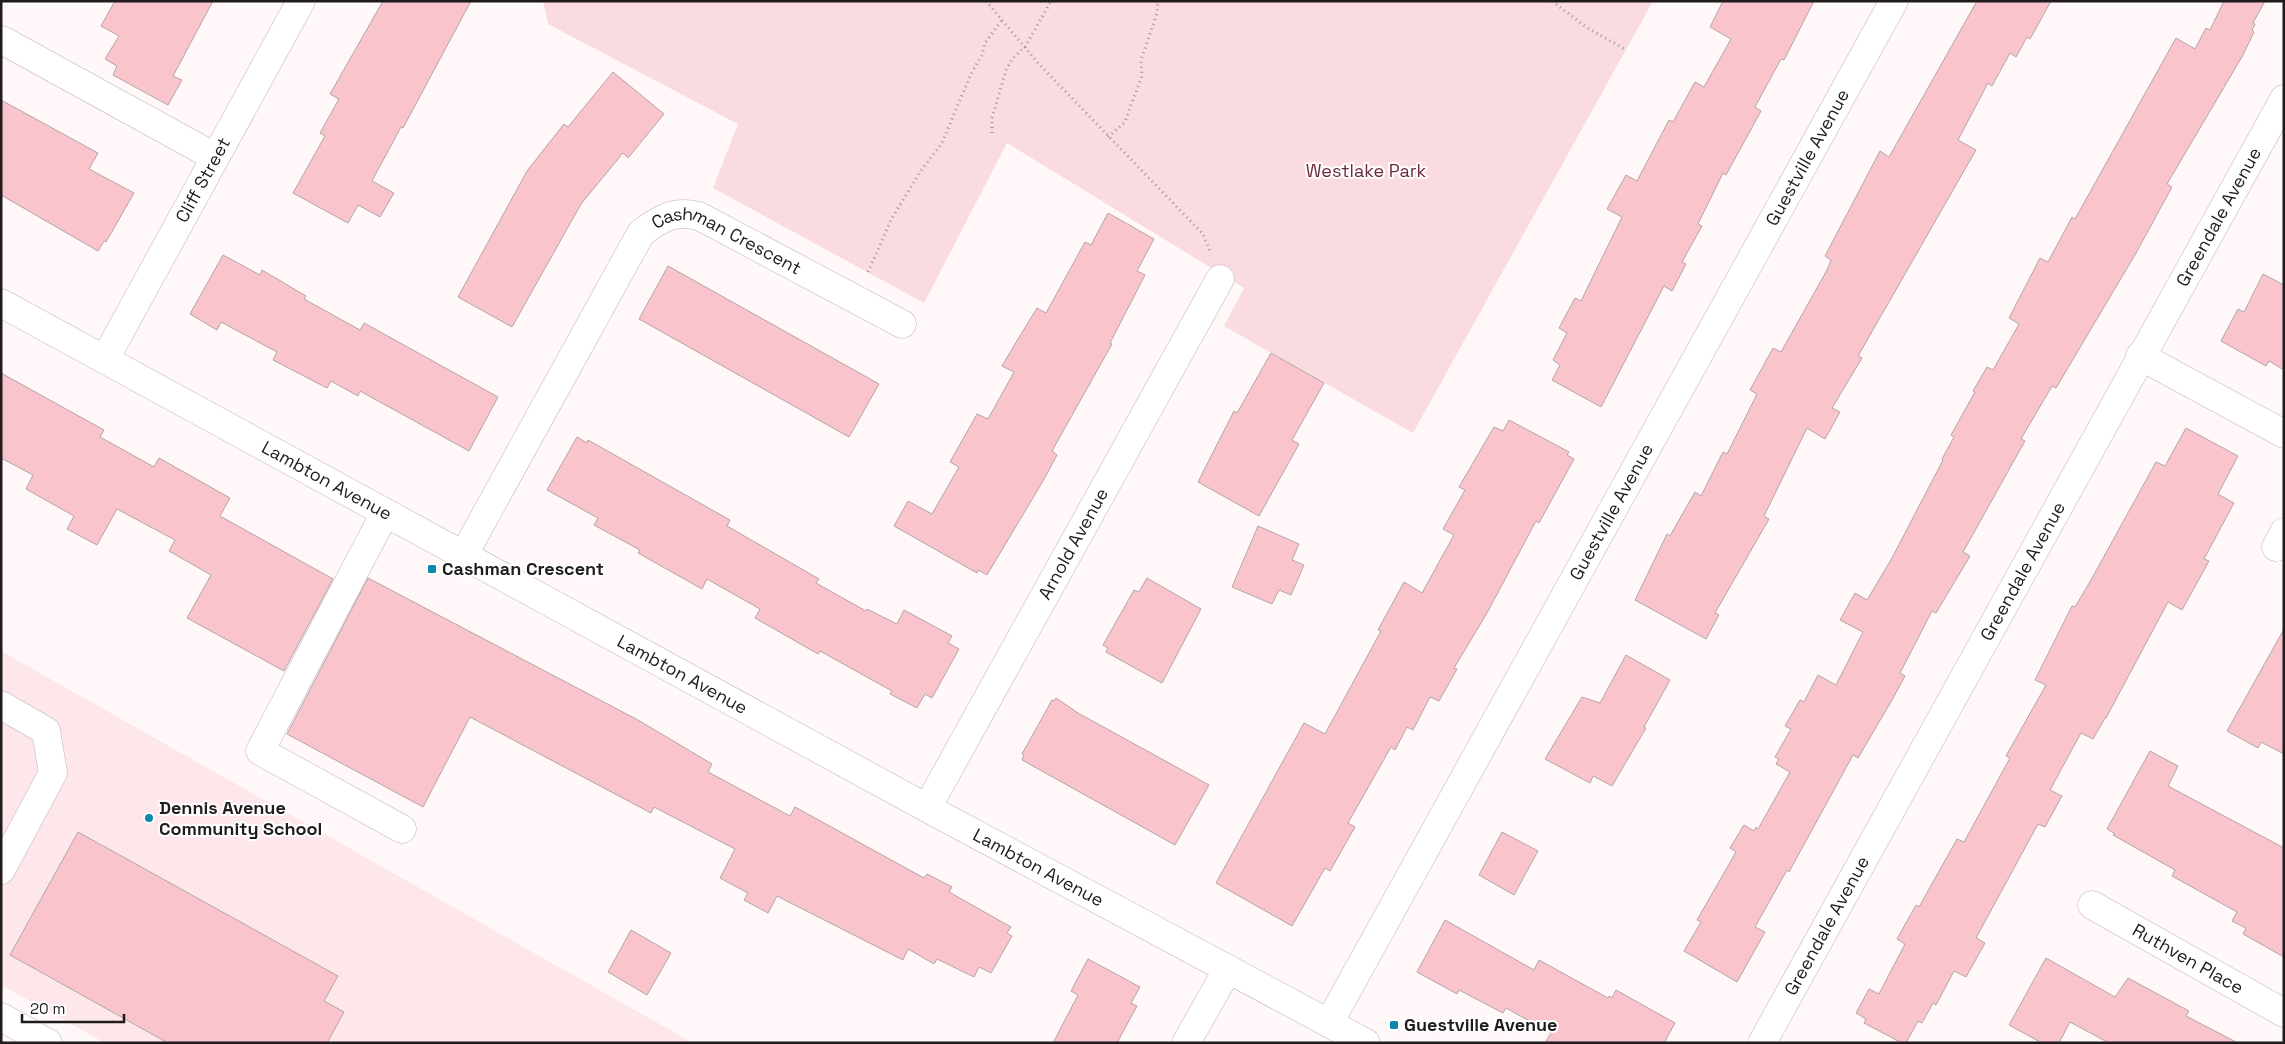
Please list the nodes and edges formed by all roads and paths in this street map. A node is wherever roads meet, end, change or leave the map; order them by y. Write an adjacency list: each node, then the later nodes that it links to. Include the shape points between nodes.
1 (300, 1): 14 (street, Cliff Street)
2 (986, 1): 7 (path)
3 (1051, 1): 9 (path)
4 (1158, 1): 13 (path, via 1141,60 1142,76 1130,110 1125,122)
5 (1552, 1): 10 (path)
6 (1894, 1): 32 (street, Guestville Avenue)
7 (1002, 20): 9 (path); 16 (path, via 985,43 942,143 892,218)
8 (2, 40): 14 (street)
9 (1024, 47): 12 (path, via 1006,70 992,118); 13 (path)
10 (1626, 50)
11 (2284, 99): 19 (street, Greendale Avenue)
12 (992, 133)
13 (1108, 137): 15 (path, via 1203,234)
14 (215, 158): 20 (street, Cliff Street)
15 (1220, 279): 25 (street, Arnold Avenue)
16 (854, 299): 18 (street, Cashman Crescent); 23 (street, Cashman Crescent, via 699,216 686,213 661,218 641,232)
17 (1, 304): 20 (street, Lambton Avenue)
18 (902, 324)
19 (2140, 356): 21 (street); 36 (street, Greendale Avenue)
20 (106, 360): 22 (street, Lambton Avenue)
21 (2284, 434)
22 (385, 513): 23 (street, Lambton Avenue); 26 (street, via 260,751)
23 (463, 556): 25 (street, Lambton Avenue)
24 (1, 706): 27 (street, via 46,731 53,773)
25 (927, 808): 29 (street, Lambton Avenue)
26 (402, 829)
27 (1, 870)
28 (2092, 905): 30 (street, Ruthven Place)
29 (1228, 969): 32 (street, Lambton Avenue); 34 (street)
30 (2284, 1013)
31 (1, 1017): 33 (street)
32 (1329, 1022): 35 (street, Lambton Avenue)
33 (48, 1043)
34 (1186, 1043)
35 (1366, 1043)
36 (1762, 1043)

